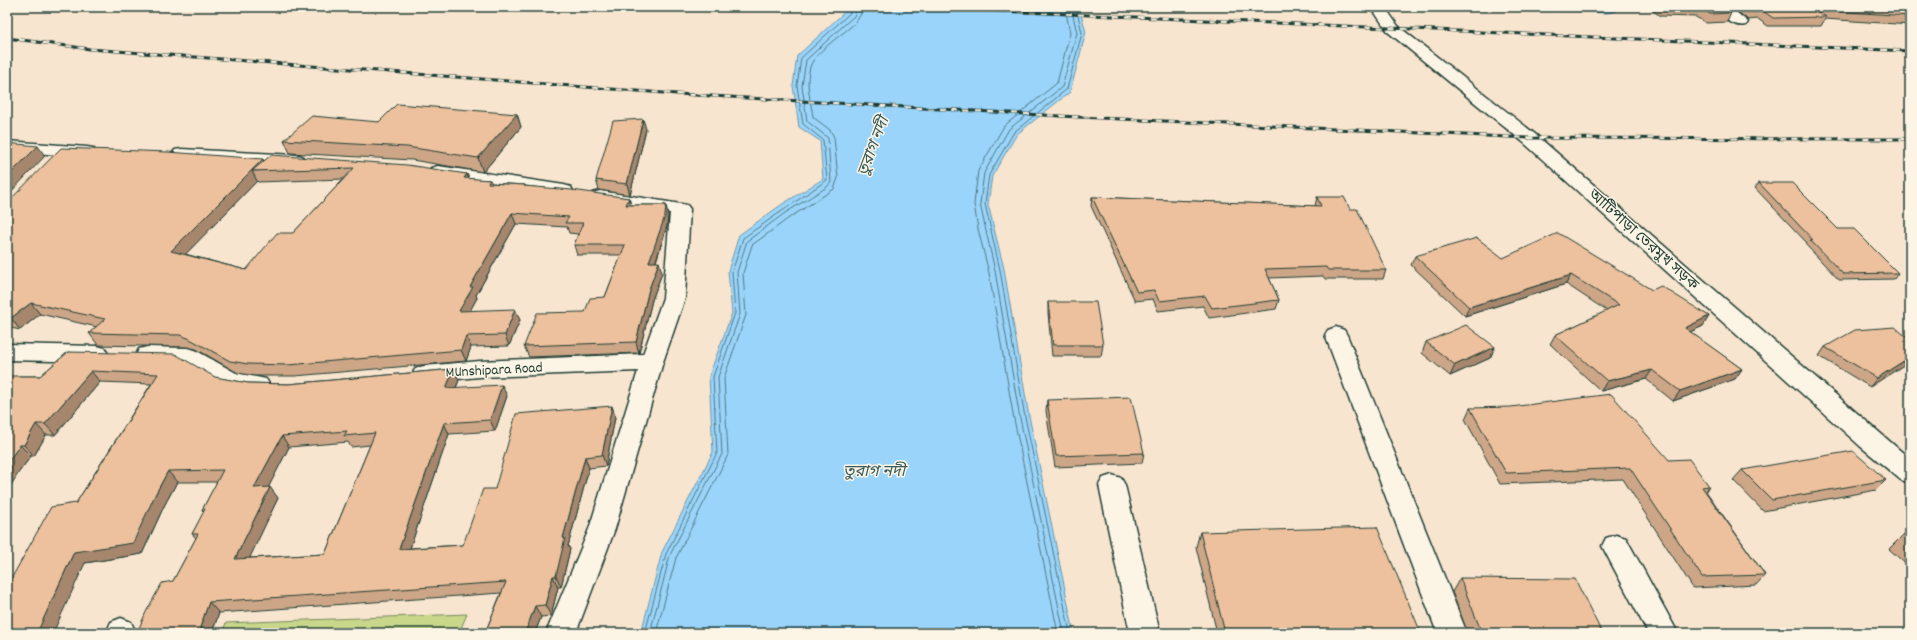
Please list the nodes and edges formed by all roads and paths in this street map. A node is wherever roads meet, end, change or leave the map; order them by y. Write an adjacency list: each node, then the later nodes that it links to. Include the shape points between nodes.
1 (1378, 7): 16 (street, আটিপাড়া তেরমুখ সড়ক, via 1393,29 1529,138 1868,439)
2 (1720, 7): 3 (street)
3 (1741, 22)
4 (7, 146): 5 (street)
5 (62, 151): 6 (street); 9 (street)
6 (100, 152)
7 (162, 154): 8 (street)
8 (310, 161)
9 (48, 165)
10 (420, 170): 13 (street, via 680,209 674,298)
11 (1336, 335): 21 (street)
12 (7, 352): 15 (street, via 187,356 231,381)
13 (652, 362): 14 (street, MUnshipara Road, via 480,369); 19 (street, via 602,529)
14 (400, 376)
15 (279, 386)
16 (1910, 473)
17 (1112, 485): 20 (street)
18 (1616, 546): 22 (street)
19 (561, 633)
20 (1145, 633)
21 (1452, 633)
22 (1663, 633)

